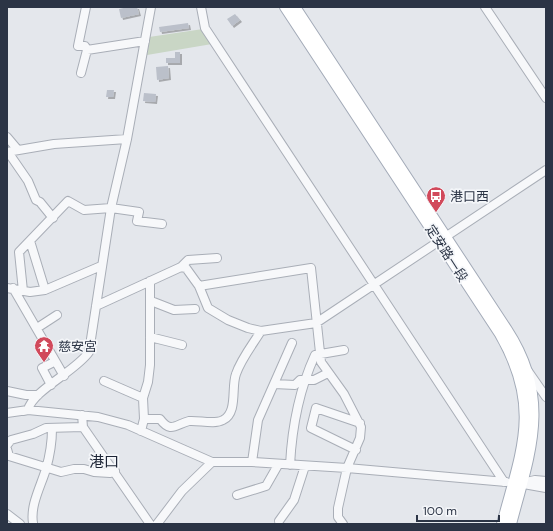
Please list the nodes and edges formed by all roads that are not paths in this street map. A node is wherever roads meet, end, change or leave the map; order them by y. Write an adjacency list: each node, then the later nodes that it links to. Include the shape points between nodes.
1 (86, 7): 8 (street, via 78,46 85,46)
2 (151, 7): 7 (street)
3 (201, 7): 25 (street, via 205,28)
4 (285, 7): 19 (main road, 定安路一段)
5 (295, 7): 19 (main road, 定安路一段)
6 (485, 7): 10 (street)
7 (145, 41): 8 (street); 12 (street)
8 (87, 50): 9 (street)
9 (81, 73)
10 (546, 98)
11 (7, 137): 13 (street)
12 (127, 139): 13 (street, via 54,144); 16 (street)
13 (18, 150): 14 (street)
14 (8, 152): 17 (street, via 28,181 36,200)
15 (546, 170): 19 (street)
16 (111, 208): 17 (street, via 84,210 68,201); 18 (street, via 139,212 137,221); 22 (street)
17 (53, 218): 20 (street)
18 (162, 224)
19 (442, 238): 25 (street); 43 (main road, 定安路一段, via 513,339); 74 (main road, 定安路一段, via 500,334 518,372 525,403 525,430)
20 (30, 241): 28 (street); 29 (street, via 19,252)
21 (217, 258): 23 (street, via 188,260)
22 (101, 266): 28 (street); 31 (street)
23 (181, 267): 24 (street); 26 (street, via 186,268)
24 (150, 281): 30 (street); 31 (street)
25 (375, 284): 34 (street); 74 (street)
26 (199, 286): 34 (street, via 311,268); 36 (street, via 208,308 228,320)
27 (10, 288): 29 (street); 35 (street)
28 (45, 290): 29 (street)
29 (24, 291)
30 (151, 301): 32 (street, via 174,310); 37 (street)
31 (96, 306): 45 (street, via 89,352)
32 (195, 309)
33 (57, 315): 35 (street)
34 (316, 323): 36 (street); 41 (street)
35 (37, 328): 42 (street)
36 (261, 331): 57 (street, via 236,374 233,401 228,416 222,421 189,422 173,428 164,425 160,419)
37 (150, 337): 39 (street); 53 (street, via 148,382)
38 (292, 343): 48 (street)
39 (182, 345)
40 (344, 350): 41 (street)
41 (320, 355): 44 (street); 46 (street, via 315,354)
42 (54, 362): 45 (street); 49 (street, via 42,368)
43 (526, 367): 52 (street); 74 (main road, 定安路一段, via 533,395 534,430)
44 (328, 373): 46 (street, via 314,380); 58 (street, via 344,394)
45 (64, 376): 49 (street)
46 (304, 379): 48 (street, via 295,385); 68 (street, via 291,434)
47 (104, 382): 53 (street)
48 (274, 384): 66 (street, via 258,420)
49 (51, 385): 51 (street)
50 (7, 391): 51 (street)
51 (38, 395): 54 (street)
52 (546, 397)
53 (143, 398): 57 (street)
54 (28, 410): 55 (street); 56 (street)
55 (8, 414)
56 (82, 415): 59 (street); 61 (street, via 128,425)
57 (144, 419): 61 (street)
58 (360, 423): 64 (street, via 360,438); 64 (street, via 316,408 311,428)
59 (83, 427): 60 (street); 72 (street)
60 (52, 429): 62 (street, via 46,428 11,440); 71 (street)
61 (140, 431): 65 (street)
62 (7, 445)
63 (7, 449): 71 (street, via 9,456)
64 (356, 450): 70 (street)
65 (212, 462): 66 (street); 83 (street, via 182,491)
66 (252, 462): 67 (street)
67 (278, 465): 68 (street); 76 (street, via 266,486)
68 (290, 465): 69 (street)
69 (305, 466): 70 (street); 78 (street, via 294,500)
70 (347, 468): 74 (street); 84 (street, via 338,508 338,517)
71 (46, 469): 72 (street, via 61,472 74,469 110,473); 81 (street, via 31,514)
72 (115, 471): 82 (street)
73 (546, 481): 74 (street)
74 (513, 482): 75 (street); 85 (main road, 定安路一段); 86 (main road, 定安路一段)
75 (546, 488)
76 (237, 495)
77 (7, 514): 79 (street)
78 (279, 521)
79 (20, 524)
80 (23, 524): 81 (street)
81 (33, 524)
82 (150, 524)
83 (157, 524)
84 (342, 524)
85 (502, 524)
86 (511, 524)

